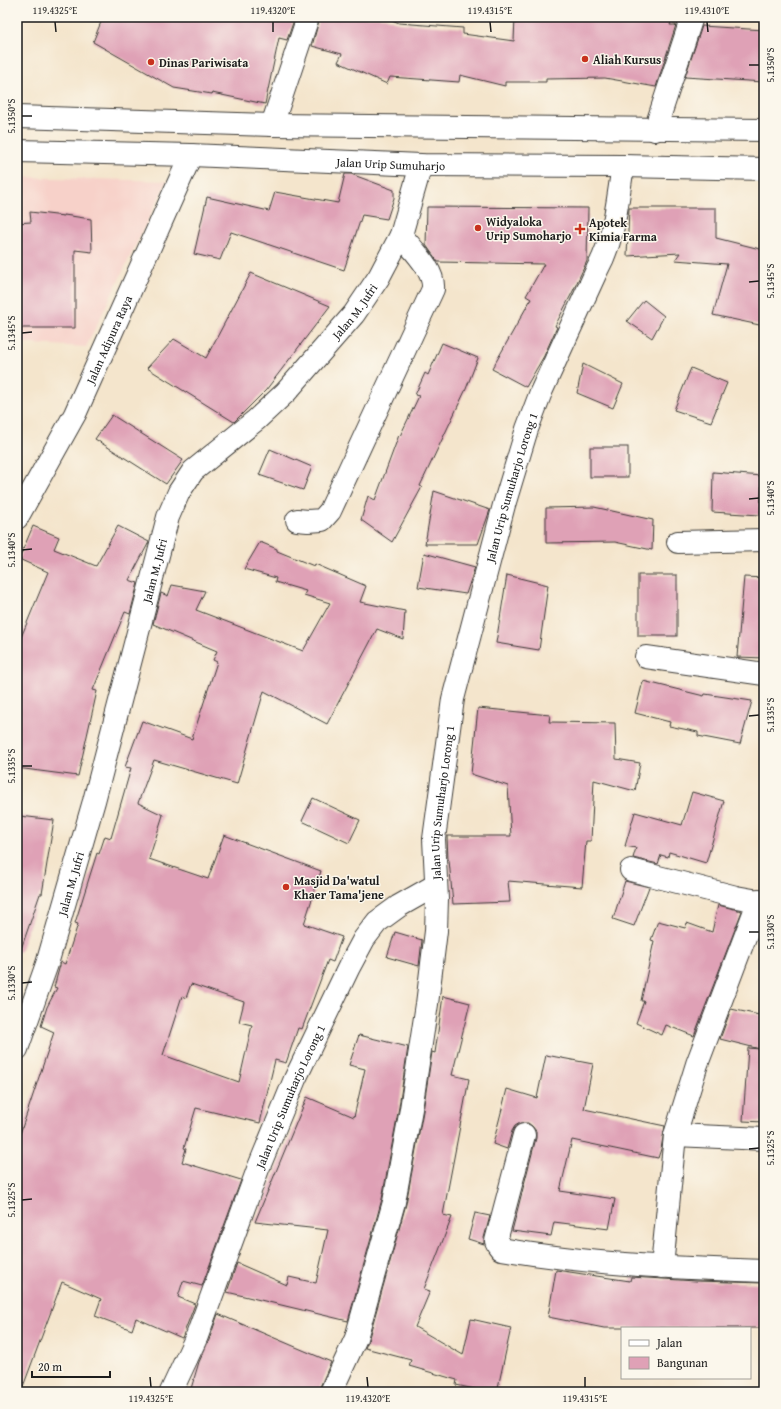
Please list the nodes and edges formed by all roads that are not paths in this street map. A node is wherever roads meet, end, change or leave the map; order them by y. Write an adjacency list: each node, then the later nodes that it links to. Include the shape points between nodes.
1 (308, 17): 4 (main road)
2 (692, 17): 5 (main road)
3 (17, 117): 4 (main road)
4 (272, 125): 5 (main road)
5 (655, 130): 6 (main road)
6 (764, 130)
7 (17, 151): 8 (main road, Jalan Urip Sumuharjo)
8 (191, 155): 9 (main road, Jalan Urip Sumuharjo); 13 (main road, Jalan Adipura Raya, via 76,414)
9 (421, 165): 10 (main road, Jalan Urip Sumuharjo); 12 (main road, Jalan M. Jufri)
10 (623, 166): 11 (main road, Jalan Urip Sumuharjo); 21 (main road, Jalan Urip Sumuharjo Lorong 1, via 614,222 605,255 532,414 504,505 453,698 434,839)
11 (764, 169)
12 (401, 235): 14 (main road, via 428,270 434,283 433,289 330,511 322,520); 23 (main road, Jalan M. Jufri, via 379,277 354,314 286,392 193,471 179,492 168,516 94,801 47,964)
13 (17, 518)
14 (297, 520)
15 (764, 533): 16 (main road)
16 (764, 540): 17 (main road)
17 (678, 542)
18 (646, 657): 19 (main road)
19 (764, 674)
20 (631, 870): 22 (main road)
21 (436, 885): 29 (main road, Jalan Urip Sumuharjo Lorong 1, via 377,922 364,939 349,967 295,1079 258,1169 205,1315); 30 (main road, via 436,931 427,1004 394,1202 356,1338)
22 (761, 901): 25 (main road, via 697,1064)
23 (17, 1049)
24 (524, 1135): 27 (main road, via 496,1241 502,1249 599,1262)
25 (675, 1135): 26 (main road); 27 (main road)
26 (764, 1139)
27 (662, 1267): 28 (main road)
28 (764, 1271)
29 (171, 1392)
30 (330, 1392)

